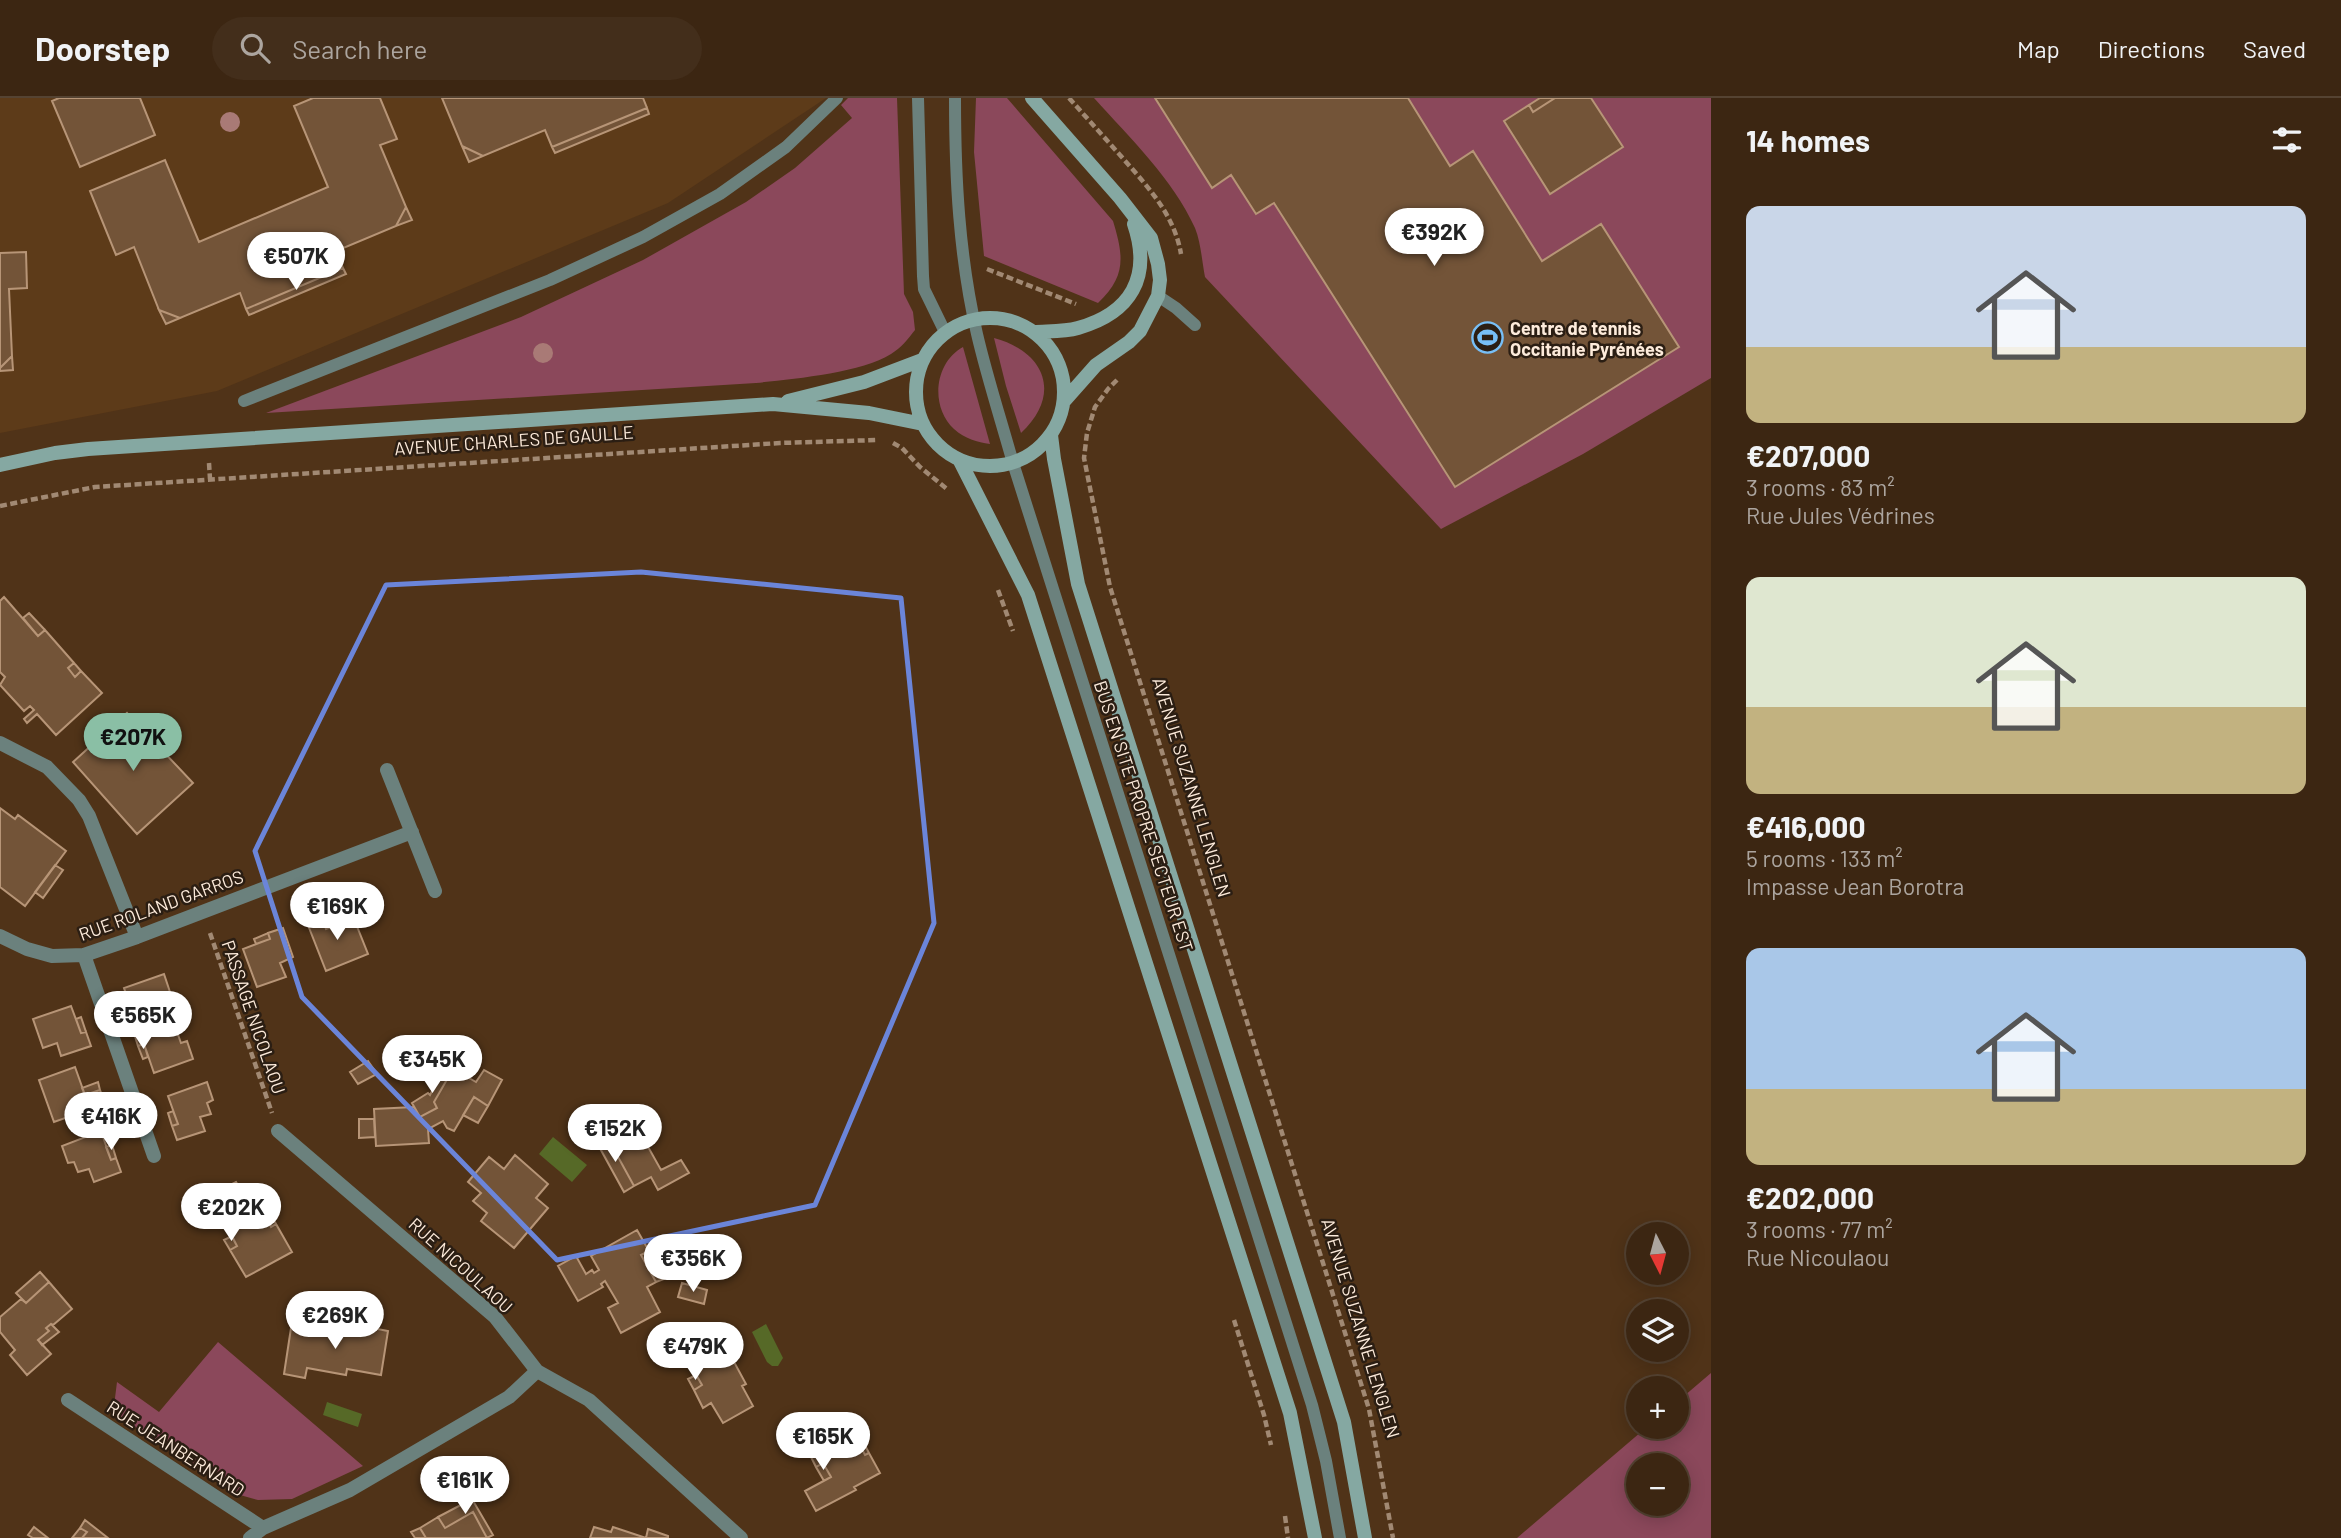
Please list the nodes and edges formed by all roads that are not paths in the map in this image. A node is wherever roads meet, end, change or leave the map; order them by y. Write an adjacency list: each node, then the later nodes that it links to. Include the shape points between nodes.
1 (837, 98): 13 (lane, via 786,147 720,194 643,237 550,280)
2 (918, 98): 9 (lane, via 924,289)
3 (955, 98): 7 (lane, BUS EN SITE PROPRE SECTEUR EST, via 957,207)
4 (1032, 98): 5 (street)
5 (1130, 212): 6 (street, via 1151,238 1160,280); 10 (street, via 1142,261 1129,298 1112,313 1076,329)
6 (1158, 296): 8 (lane); 12 (street, via 1140,331 1096,365)
7 (974, 319): 9 (street); 10 (street, via 995,317); 18 (lane, BUS EN SITE PROPRE SECTEUR EST)
8 (1195, 326)
9 (945, 332): 11 (street)
10 (1034, 332): 12 (street, via 1059,362)
11 (922, 360): 14 (street, AVENUE CHARLES DE GAULLE, via 843,388); 15 (street, via 916,404)
12 (1065, 400): 16 (street)
13 (244, 401)
14 (773, 404): 15 (street, AVENUE CHARLES DE GAULLE, via 870,413); 19 (street, AVENUE CHARLES DE GAULLE, via 88,449)
15 (923, 424): 17 (street, via 932,439)
16 (1051, 435): 18 (street, via 1034,452); 36 (street, via 1078,584 1344,1422)
17 (960, 461): 18 (street, via 995,467); 34 (street, via 1028,595 1290,1413)
18 (1013, 463): 35 (lane, BUS EN SITE PROPRE SECTEUR EST, via 1312,1405)
19 (0, 466)
20 (0, 743): 25 (street, via 47,767 79,800)
21 (387, 770): 22 (street)
22 (412, 832): 23 (street); 25 (street, RUE ROLAND GARROS)
23 (435, 891)
24 (0, 936): 26 (street, RUE ROLAND GARROS, via 52,956)
25 (137, 937): 26 (street, RUE ROLAND GARROS)
26 (84, 955): 28 (street)
27 (278, 1132): 29 (street, RUE NICOULAOU, via 495,1317)
28 (154, 1156)
29 (537, 1371): 31 (street, via 509,1397 350,1490); 33 (street, RUE NICOULAOU, via 589,1400)
30 (68, 1400): 31 (street, RUE JEANBERNARD)
31 (263, 1528): 32 (street)
32 (250, 1538)
33 (741, 1538)
34 (1315, 1538)
35 (1340, 1538)
36 (1365, 1538)

